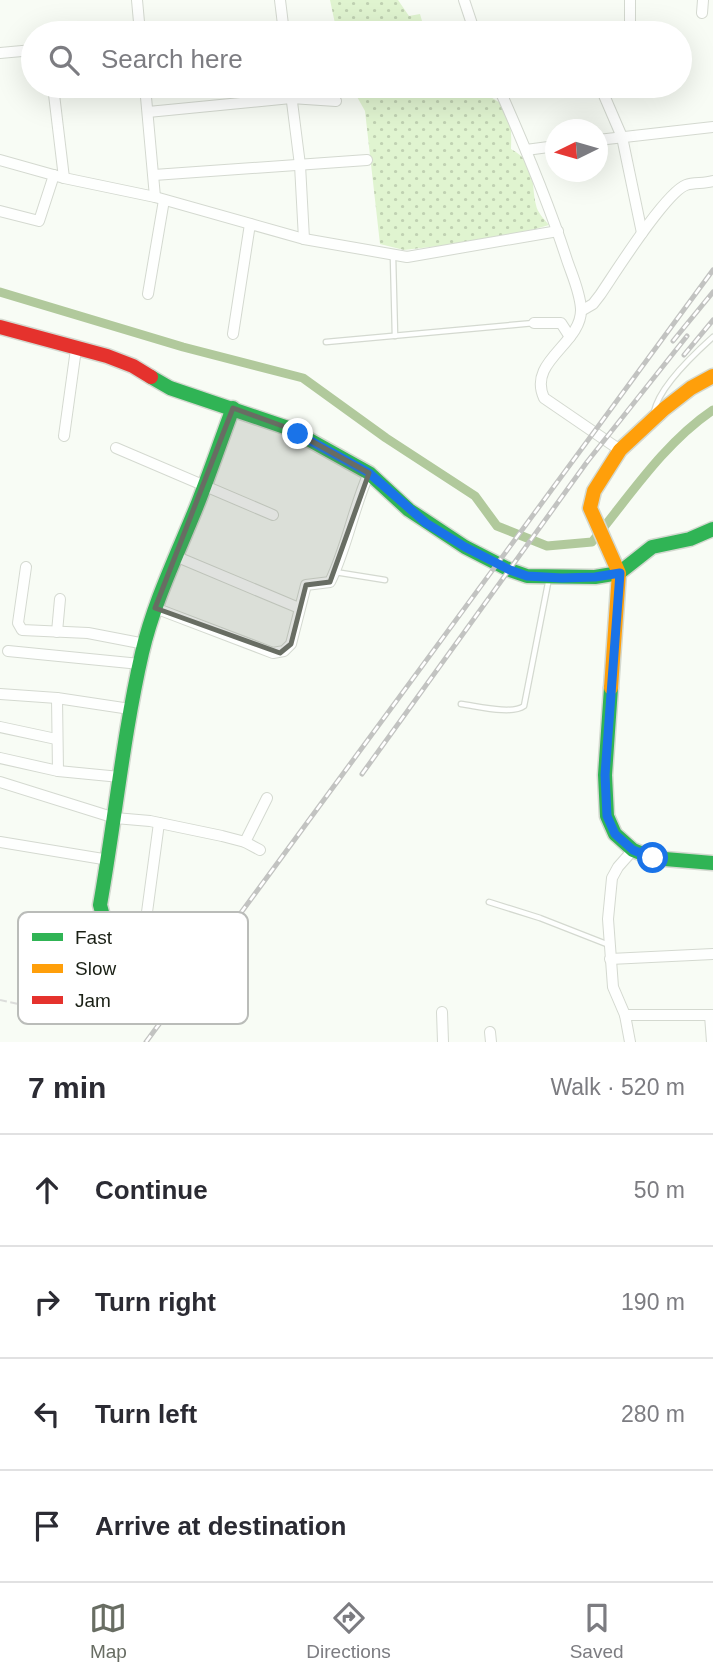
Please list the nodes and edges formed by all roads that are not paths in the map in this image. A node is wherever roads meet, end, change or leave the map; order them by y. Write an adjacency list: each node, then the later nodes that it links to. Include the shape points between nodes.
1 (138, 0): 7 (street)
2 (280, 0): 8 (street)
3 (464, 0): 9 (street)
4 (631, 0): 10 (street)
5 (703, 0): 6 (street)
6 (702, 13)
7 (140, 21)
8 (283, 21)
9 (471, 21)
10 (630, 21)
11 (21, 51): 12 (street)
12 (0, 53)
13 (54, 98): 29 (street)
14 (146, 98): 19 (street)
15 (503, 98): 24 (street)
16 (605, 98): 21 (street)
17 (291, 99): 18 (street); 19 (street); 27 (street)
18 (336, 101)
19 (148, 112): 28 (street)
20 (713, 127): 21 (street)
21 (622, 136): 22 (street); 35 (street)
22 (608, 138)
23 (545, 147): 24 (street)
24 (527, 150): 34 (street)
25 (0, 160): 29 (street)
26 (368, 160): 27 (street)
27 (300, 165): 28 (street); 36 (street)
28 (154, 175): 31 (street)
29 (59, 177): 31 (street); 32 (street, via 40,222)
30 (713, 181): 35 (street, via 676,191)
31 (160, 198): 33 (street); 38 (street)
32 (0, 211)
33 (250, 223): 36 (street); 42 (street)
34 (558, 231): 37 (street, via 407,257); 39 (street)
35 (642, 233): 39 (street, via 593,304)
36 (304, 239): 37 (street)
37 (393, 254): 43 (lane)
38 (148, 294)
39 (581, 311): 44 (street)
40 (534, 323): 43 (lane); 44 (street, via 561,323)
41 (1, 332): 47 (street, via 32,334)
42 (233, 334)
43 (395, 336): 46 (lane)
44 (570, 337): 53 (street, via 544,369 540,389 544,398)
45 (713, 337): 50 (lane, via 656,401)
46 (326, 342)
47 (76, 349): 49 (street, via 125,363 170,388); 51 (street)
48 (713, 376): 50 (street)
49 (233, 408): 54 (street, via 288,428); 55 (street)
50 (652, 420): 53 (street)
51 (64, 436)
52 (116, 448): 55 (street)
53 (620, 450): 61 (street, via 590,499 592,516)
54 (369, 473): 60 (street); 62 (street, via 409,510 465,547 510,570)
55 (204, 485): 56 (street); 58 (street)
56 (273, 515)
57 (713, 529): 61 (street, via 652,547)
58 (175, 556): 65 (street); 66 (street)
59 (26, 567): 67 (street, via 18,623 27,631)
60 (335, 572): 63 (lane); 66 (street, via 330,582 306,585)
61 (620, 573): 62 (street); 87 (street, via 605,775 607,816 615,834)
62 (550, 577): 73 (lane, via 524,706 509,710)
63 (385, 580)
64 (60, 599): 67 (street)
65 (155, 608): 66 (street, via 273,653 285,651 291,644); 68 (street)
66 (299, 608)
67 (57, 632): 68 (street)
68 (145, 644): 70 (street)
69 (8, 651): 70 (street)
70 (141, 664): 74 (street)
71 (0, 694): 72 (street)
72 (57, 698): 74 (street); 76 (street)
73 (461, 704)
74 (130, 709): 79 (street)
75 (0, 727): 76 (street)
76 (56, 739): 78 (street)
77 (0, 758): 78 (street)
78 (58, 771): 79 (street)
79 (120, 777): 82 (street)
80 (0, 782): 82 (street)
81 (267, 798): 85 (street)
82 (115, 818): 83 (street); 88 (street)
83 (159, 823): 85 (street); 92 (street)
84 (0, 842): 88 (street)
85 (245, 842): 86 (street)
86 (260, 850)
87 (633, 850): 89 (street, via 653,858); 93 (street, via 612,878)
88 (109, 860): 91 (street)
89 (713, 863)
90 (489, 902): 93 (lane)
91 (101, 912)
92 (147, 912)
93 (609, 946): 95 (street)
94 (713, 954): 95 (street)
95 (610, 959): 97 (street, via 613,987)
96 (442, 1012): 99 (street)
97 (625, 1015): 98 (street); 100 (street)
98 (712, 1015): 101 (street)
99 (443, 1042)
100 (630, 1042)
101 (712, 1042)

